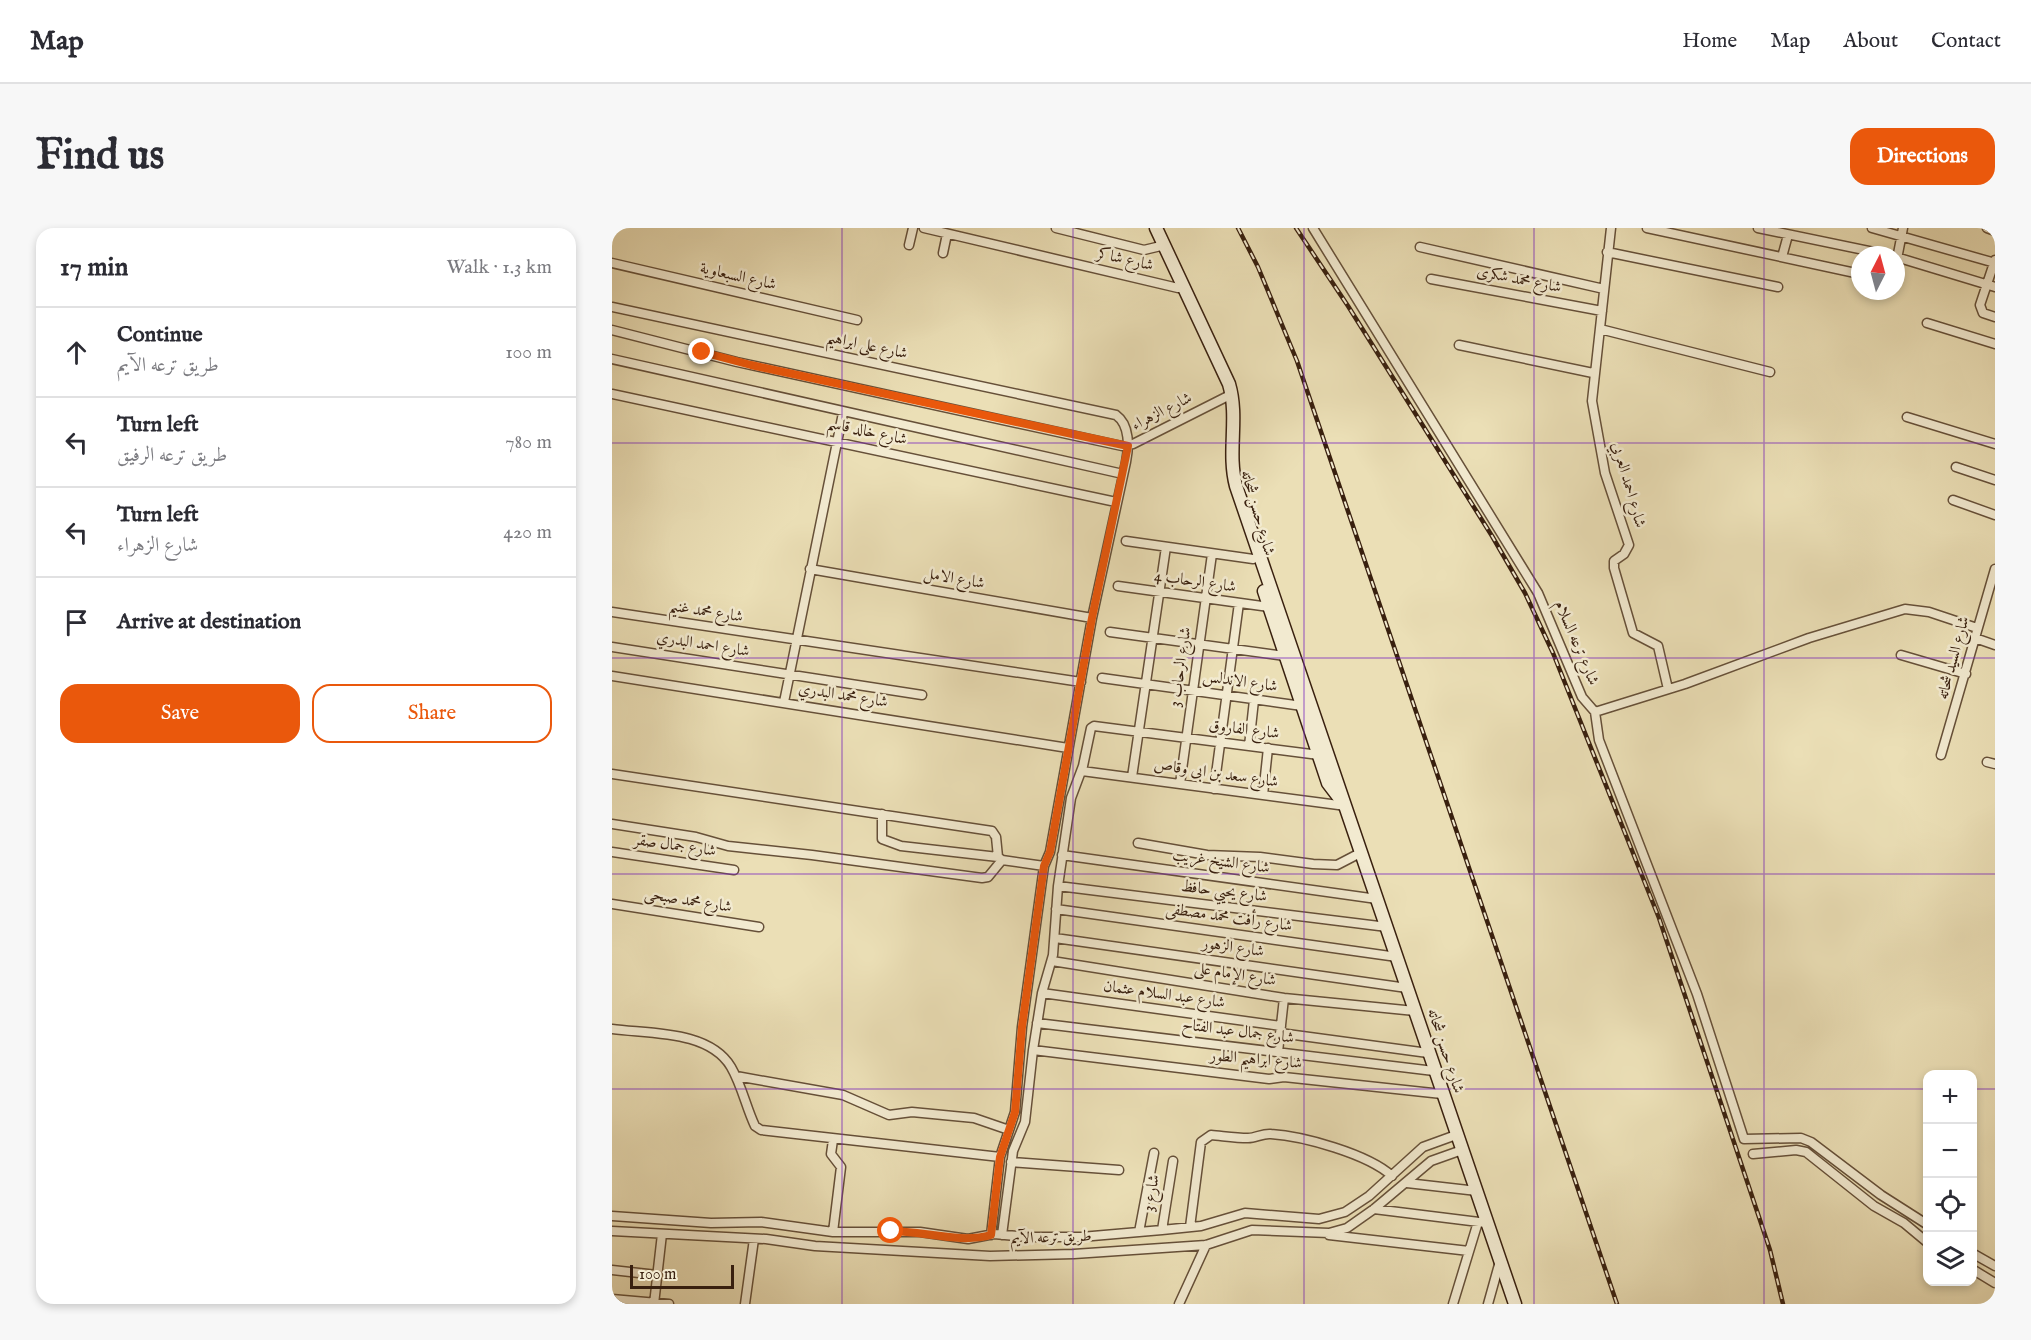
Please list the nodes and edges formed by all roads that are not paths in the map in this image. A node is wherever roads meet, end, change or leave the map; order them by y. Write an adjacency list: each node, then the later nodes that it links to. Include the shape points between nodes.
1 (913, 228): 16 (street)
2 (924, 228): 14 (street, شارع شاكر)
3 (1056, 228): 17 (street, via 1144,250)
4 (1147, 228): 17 (main road, شارع حسن شحاته)
5 (1156, 228): 17 (main road, شارع حسن شحاته)
6 (1313, 228): 95 (street, شارع ترعه السلام, via 1538,593 1582,697)
7 (1611, 228): 20 (street, شارع احمد العربي)
8 (1647, 228): 22 (street)
9 (1758, 228): 15 (street)
10 (1872, 228): 13 (street)
11 (1987, 228): 12 (street)
12 (1995, 231)
13 (1902, 232): 24 (street)
14 (947, 234): 21 (street); 30 (street, شارع شاكر)
15 (1788, 235): 19 (street); 22 (street)
16 (909, 245)
17 (1162, 247): 30 (main road, شارع حسن شحاته); 37 (main road, شارع حسن شحاته)
18 (1420, 248): 31 (street)
19 (1851, 248)
20 (1607, 252): 29 (street); 31 (street, شارع احمد العربي)
21 (943, 253)
22 (1782, 257): 26 (street)
23 (1905, 261): 28 (street)
24 (1995, 261): 28 (street)
25 (612, 263): 35 (street, شارع السبعاوية)
26 (1851, 272)
27 (1431, 279): 33 (street, شارع محمد شكرى)
28 (1991, 286): 34 (street, via 1980,305 1983,313)
29 (1778, 287)
30 (1178, 288): 37 (main road, شارع حسن شحاته)
31 (1604, 289): 33 (street, شارع احمد العربي)
32 (612, 307): 51 (street, شارع على ابراهيم, via 1116,415 1125,426)
33 (1602, 311): 38 (street, شارع احمد العربي)
34 (1995, 317)
35 (857, 320)
36 (1927, 322): 40 (street)
37 (1198, 324): 46 (main road, شارع حسن شحاته)
38 (1600, 329): 43 (street); 44 (street, شارع احمد العربي)
39 (612, 330): 51 (street, شارع الزهراء, via 751,365)
40 (1995, 344)
41 (1459, 345): 44 (street)
42 (612, 359): 47 (street)
43 (1770, 372)
44 (1593, 373): 88 (street, شارع احمد العربي, via 1592,400 1602,457 1629,545 1614,561 1614,568 1630,627 1638,638 1658,646)
45 (612, 394): 49 (street, شارع خالد قاسم)
46 (1228, 395): 51 (street, شارع الزهراء); 61 (main road, شارع حسن شحاته, via 1227,474); 110 (main road, شارع حسن شحاته, via 1235,480)
47 (843, 413): 49 (street); 53 (street)
48 (1907, 417): 50 (street)
49 (836, 441): 56 (street, شارع خالد قاسم); 62 (street)
50 (1995, 444)
51 (1128, 446): 53 (street)
52 (1956, 467): 54 (street)
53 (1123, 474): 56 (street)
54 (1995, 480)
55 (1953, 500): 57 (street)
56 (1116, 502): 70 (street)
57 (1995, 514)
58 (1126, 541): 59 (street)
59 (1166, 547): 60 (street); 65 (street)
60 (1212, 554): 61 (street); 66 (street, شارع الرحاب 3)
61 (1253, 559): 68 (main road, شارع حسن شحاته)
62 (810, 569): 70 (street, شارع الامل); 75 (street)
63 (1995, 569): 71 (street, شارع السيد شحاته)
64 (1118, 586): 65 (street, شارع الرحاب 4)
65 (1160, 592): 66 (street, شارع الرحاب 4); 73 (street)
66 (1206, 599): 67 (street, شارع الرحاب 4); 76 (street, شارع الرحاب 3)
67 (1239, 603): 68 (street, شارع الرحاب 4); 79 (street)
68 (1269, 607): 81 (main road, شارع حسن شحاته)
69 (612, 612): 75 (street, شارع محمد غنيم)
70 (1092, 618): 86 (street)
71 (1977, 628): 74 (street, شارع السيد شحاته); 88 (street, via 1929,612 1905,609 1809,638)
72 (1110, 632): 73 (street)
73 (1153, 638): 76 (street); 87 (street)
74 (1975, 638): 77 (street); 83 (street, شارع السيد شحاته)
75 (796, 641): 82 (street); 86 (street, شارع محمد غنيم)
76 (1199, 644): 79 (street); 89 (street, شارع الرحاب 3)
77 (1995, 645)
78 (612, 647): 82 (street, شارع احمد البدري)
79 (1233, 649): 81 (street); 91 (street)
80 (1901, 655): 83 (street)
81 (1285, 656): 94 (main road, شارع حسن شحاته)
82 (789, 674): 90 (street, شارع احمد البدري); 93 (street)
83 (1966, 674): 103 (street, شارع السيد شحاته)
84 (612, 676): 93 (street, شارع محمد البدري)
85 (1102, 678): 87 (street, شارع الاندلس)
86 (1081, 682): 100 (street)
87 (1146, 684): 89 (street, شارع الاندلس); 96 (street)
88 (1668, 689): 95 (street)
89 (1193, 691): 91 (street, شارع الاندلس); 97 (street, شارع الرحاب 3)
90 (922, 695)
91 (1227, 696): 92 (street, شارع الاندلس); 98 (street)
92 (1254, 700): 94 (street, شارع الاندلس); 99 (street)
93 (784, 702): 100 (street, شارع محمد البدري)
94 (1302, 706): 102 (main road, شارع حسن شحاته)
95 (1595, 712): 157 (street, شارع ترعه السلام, via 1599,740 1697,994 1744,1138 1801,1138 1811,1142)
96 (1138, 732): 97 (street, شارع الفاروق); 104 (street, شارع الفاروق, via 1094,726 1089,732); 106 (street)
97 (1186, 738): 98 (street, شارع الفاروق); 107 (street, شارع الرحاب 3)
98 (1220, 742): 99 (street, شارع الفاروق); 108 (street)
99 (1249, 746): 101 (street, شارع الفاروق)
100 (1068, 748): 118 (street, via 1052,844)
101 (1268, 748): 102 (street, شارع الفاروق); 109 (street)
102 (1319, 755): 110 (main road, شارع حسن شحاته, via 1331,790)
103 (1941, 755)
104 (1082, 771): 106 (street, شارع سعد بن ابى وقاص); 116 (street, via 1072,793)
105 (612, 774): 111 (street)
106 (1132, 777): 107 (street, شارع سعد بن ابى وقاص)
107 (1180, 784): 108 (street, شارع سعد بن ابى وقاص)
108 (1214, 789): 109 (street, شارع سعد بن ابى وقاص)
109 (1263, 795): 110 (street, شارع سعد بن ابى وقاص)
110 (1347, 806): 115 (main road, شارع حسن شحاته)
111 (882, 814): 117 (street, via 992,831); 117 (street, via 882,840 901,846)
112 (612, 824): 117 (street, via 728,846 982,878 988,877)
113 (1138, 843): 115 (street, via 1207,855 1336,865)
114 (612, 852): 119 (street, شارع جمال صقر)
115 (1362, 852): 121 (main road, شارع حسن شحاته)
116 (1062, 855): 120 (street); 121 (street, شارع الشيخ غريب)
117 (1000, 858): 118 (street)
118 (1044, 866): 142 (street, via 1016,1102)
119 (734, 870)
120 (1058, 886): 123 (street); 125 (street, شارع يحيي حافظ)
121 (1377, 898): 125 (main road, شارع حسن شحاته)
122 (612, 904): 124 (street, شارع محمد صبحى)
123 (1056, 909): 126 (street); 127 (street, شارع رأفت محمد مصطفى)
124 (759, 927)
125 (1387, 927): 127 (main road, شارع حسن شحاته)
126 (1055, 938): 128 (street); 129 (street, شارع الزهور)
127 (1397, 957): 129 (main road, شارع حسن شحاته)
128 (1052, 961): 130 (street); 131 (street, شارع الإمام على)
129 (1407, 988): 132 (main road, شارع حسن شحاته)
130 (1042, 993): 133 (street); 135 (street, شارع عبد السلام عثمان)
131 (1284, 998): 132 (street, شارع الإمام على); 135 (street)
132 (1415, 1011): 138 (main road, شارع حسن شحاته)
133 (1037, 1023): 136 (street); 137 (street, شارع جمال عبد الفتاح)
134 (612, 1029): 140 (street, via 702,1043 720,1052)
135 (1281, 1030): 137 (street); 138 (street, شارع عبد السلام عثمان)
136 (1033, 1050): 141 (street, شارع ابراهيم الطور, via 1269,1079 1287,1077); 150 (street, via 1026,1119)
137 (1278, 1052): 139 (street, شارع جمال عبد الفتاح)
138 (1428, 1053): 139 (main road, شارع حسن شحاته)
139 (1434, 1071): 141 (main road, شارع حسن شحاته)
140 (736, 1076): 142 (street, via 843,1095 889,1115 912,1112 974,1118); 144 (street, via 752,1121 760,1130)
141 (1442, 1094): 143 (main road, شارع حسن شحاته)
142 (1009, 1130): 148 (street)
143 (1456, 1135): 145 (main road, شارع حسن شحاته); 152 (street, طريق ترعه الآيم, via 1423,1147)
144 (833, 1140): 148 (street); 162 (street, via 831,1154 841,1167)
145 (1462, 1150): 153 (street, طريق ترعه الآيم, via 1431,1161); 154 (main road, شارع حسن شحاته)
146 (1154, 1153): 163 (street)
147 (1753, 1154): 169 (street, via 1806,1152)
148 (1000, 1157): 166 (street)
149 (1173, 1161): 160 (street, شارع 3)
150 (1011, 1162): 151 (street); 167 (street)
151 (1119, 1170)
152 (1392, 1176): 159 (street, طريق ترعه الآيم, via 1361,1202 1326,1218 1245,1213); 159 (street, via 1364,1158 1282,1135 1211,1135 1201,1142)
153 (1407, 1183): 154 (street); 155 (street, طريق ترعه الآيم)
154 (1477, 1191): 158 (main road, شارع حسن شحاته)
155 (1374, 1209): 158 (street); 165 (street, طريق ترعه الآيم, via 1347,1228)
156 (612, 1216): 162 (street, طريق ترعه الآيم, via 711,1224 761,1222)
157 (1923, 1222)
158 (1482, 1223): 171 (street); 173 (main road, شارع حسن شحاته)
159 (1190, 1227): 160 (street, طريق ترعه الآيم)
160 (1162, 1230): 163 (street, طريق ترعه الآيم)
161 (612, 1231): 164 (street, طريق ترعه الآيم)
162 (833, 1232): 166 (street, طريق ترعه الآيم, via 920,1232 968,1239)
163 (1139, 1232): 167 (street, طريق ترعه الآيم, via 1081,1237)
164 (662, 1234): 168 (street, طريق ترعه الآيم); 177 (street)
165 (1317, 1234): 170 (street, طريق ترعه الآيم, via 1252,1230); 171 (street)
166 (991, 1235): 167 (street, طريق ترعه الآيم)
167 (1002, 1235)
168 (754, 1239): 170 (street, طريق ترعه الآيم, via 990,1256); 182 (street)
169 (1923, 1239)
170 (1206, 1245): 183 (street)
171 (1469, 1251): 184 (street)
172 (1977, 1256): 174 (street)
173 (1500, 1260): 185 (street); 186 (main road, شارع حسن شحاته)
174 (1995, 1266)
175 (612, 1270): 177 (street)
176 (1977, 1272): 178 (street)
177 (657, 1275): 180 (street)
178 (1995, 1283)
179 (612, 1299): 180 (street)
180 (654, 1303): 181 (street)
181 (669, 1304)
182 (745, 1304)
183 (1179, 1304)
184 (1453, 1304)
185 (1488, 1304)
186 (1515, 1304)

